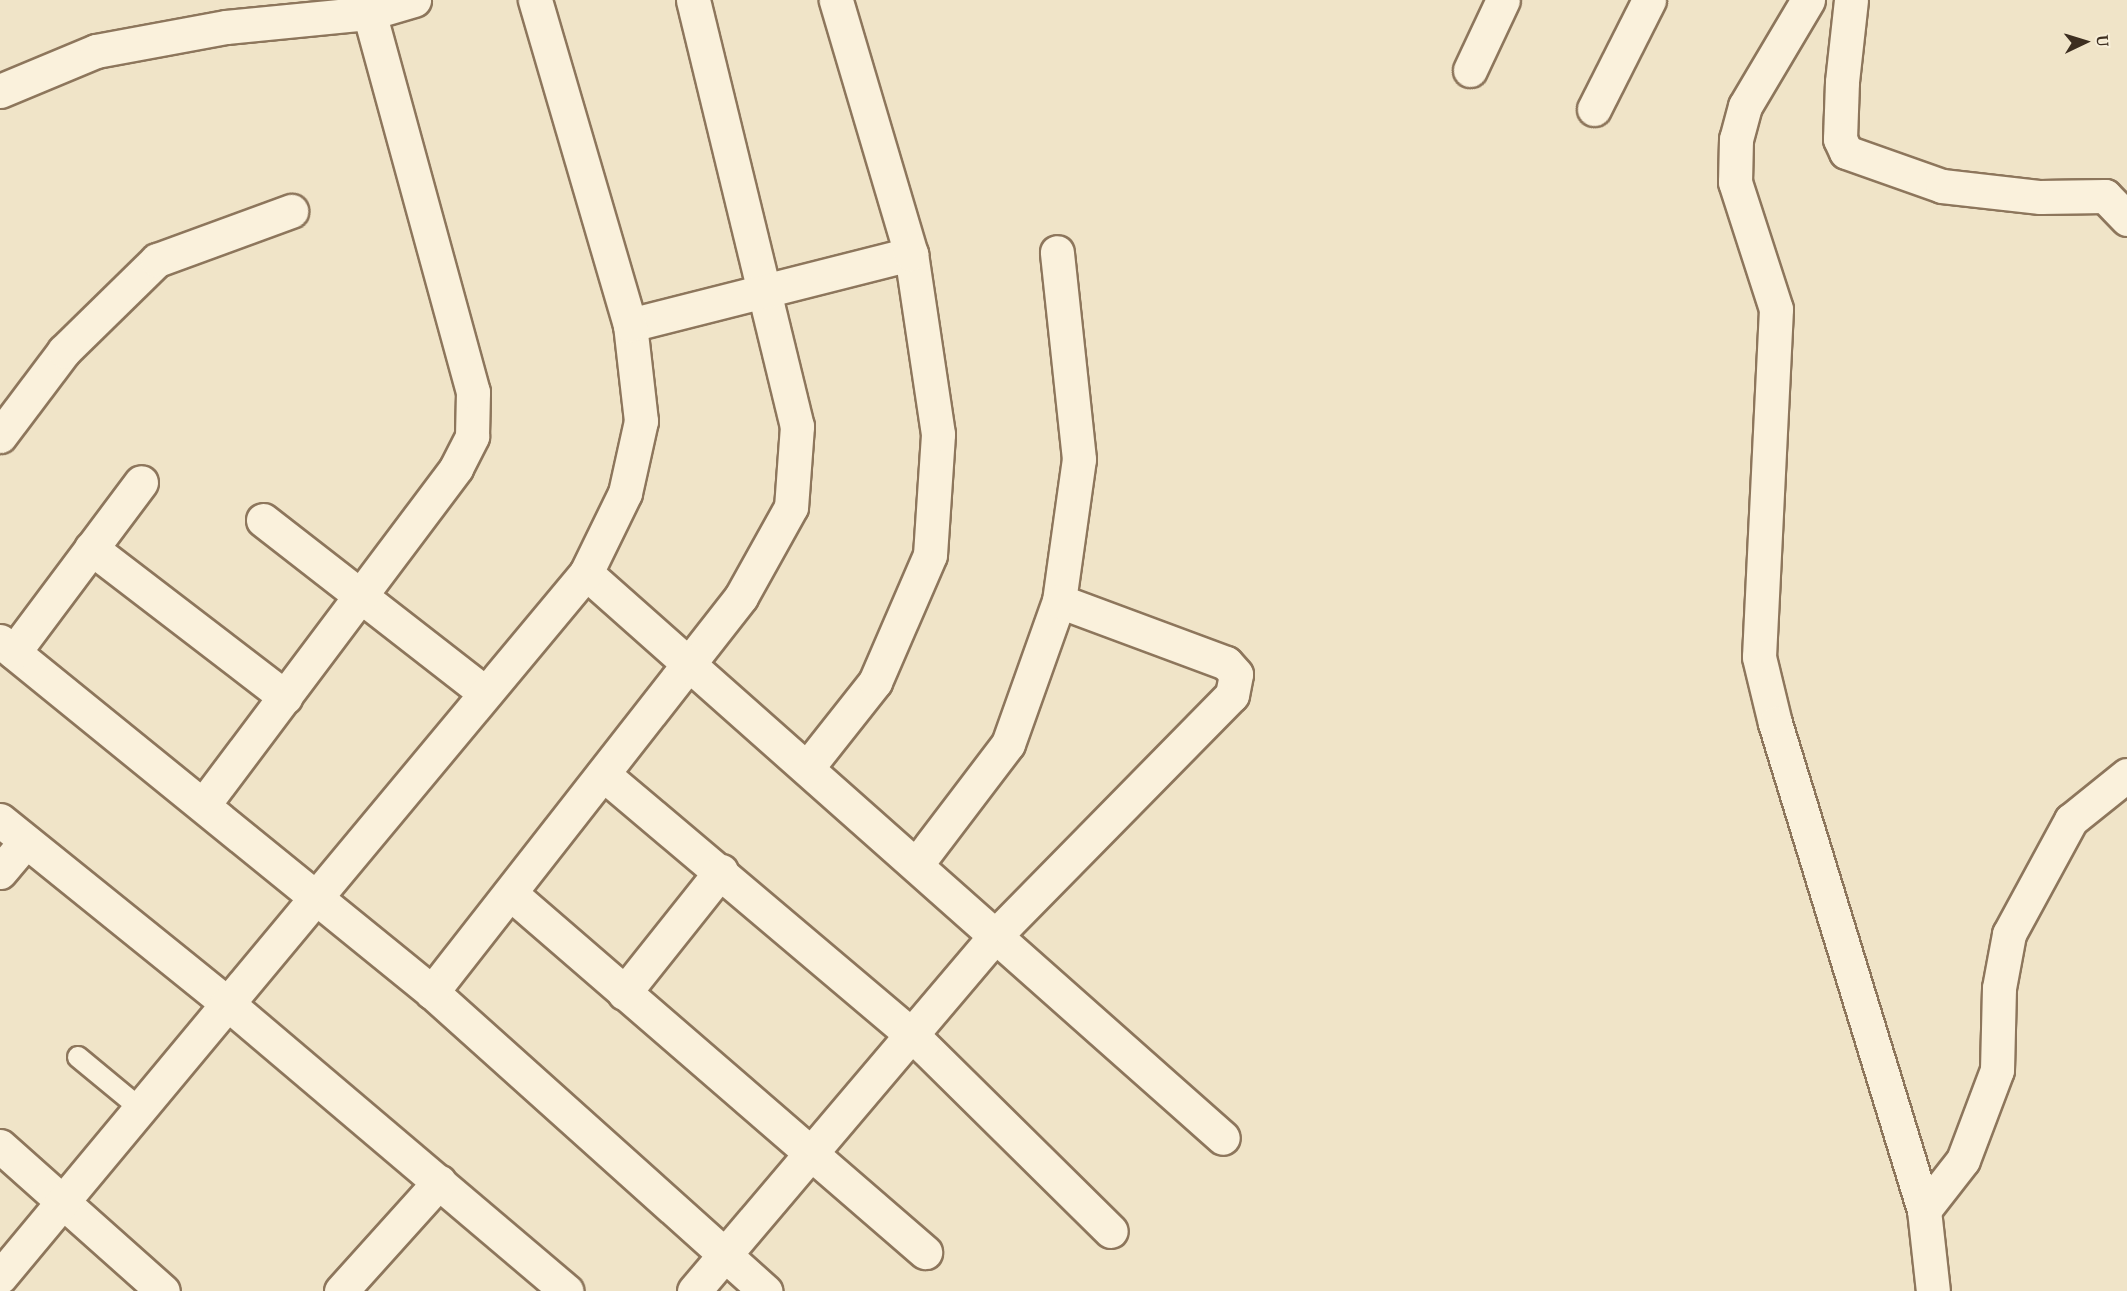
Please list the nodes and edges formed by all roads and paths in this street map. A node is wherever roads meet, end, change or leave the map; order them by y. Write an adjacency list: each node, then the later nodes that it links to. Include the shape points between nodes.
1 (414, 0): 9 (street)
2 (535, 0): 18 (street)
3 (693, 0): 17 (street)
4 (836, 0): 16 (street)
5 (1503, 0): 10 (street)
6 (1649, 0): 12 (street)
7 (1808, 0): 53 (street, via 1745,106 1736,139 1735,182 1776,309 1759,657 1775,723)
8 (1851, 0): 14 (street, via 1840,139 1846,153 1942,186 2040,197 2105,195)
9 (368, 6): 11 (street, via 96,51); 24 (street, via 475,413 472,436 456,468)
10 (1470, 70)
11 (0, 91)
12 (1594, 109)
13 (291, 211): 19 (street, via 157,260 64,351)
14 (2127, 219)
15 (1057, 252): 25 (street, via 1079,459)
16 (911, 254): 17 (street); 30 (street, via 938,434 930,555 875,681)
17 (768, 290): 18 (street); 27 (street, via 797,426 791,507 741,597)
18 (630, 325): 23 (street, via 641,421 625,493)
19 (0, 436)
20 (141, 482): 22 (street)
21 (263, 520): 24 (street)
22 (92, 548): 26 (street); 29 (street)
23 (586, 573): 27 (street); 28 (street)
24 (361, 597): 28 (street); 29 (street)
25 (1059, 601): 36 (street, via 1008,744); 41 (street, via 1226,663 1236,674 1235,688)
26 (7, 647): 33 (street)
27 (689, 664): 30 (street); 31 (street)
28 (485, 693): 40 (street)
29 (285, 697): 33 (street)
30 (807, 768): 36 (street)
31 (603, 774): 37 (street); 39 (street)
32 (2127, 774): 53 (street, via 2071,820 2009,934 1999,988 1997,1070 1963,1160)
33 (204, 804): 40 (street)
34 (0, 820): 35 (street)
35 (26, 841): 38 (street); 44 (street)
36 (916, 865): 41 (street)
37 (721, 871): 43 (street); 45 (street)
38 (0, 872)
39 (510, 893): 42 (street); 43 (street)
40 (316, 897): 42 (street); 44 (street)
41 (995, 936): 45 (street); 48 (street)
42 (432, 992): 56 (street)
43 (624, 993): 50 (street)
44 (227, 1003): 47 (street); 51 (street)
45 (912, 1035): 50 (street); 54 (street)
46 (78, 1057): 47 (lane)
47 (142, 1110): 52 (street)
48 (1223, 1138)
49 (0, 1146): 52 (street)
50 (811, 1153): 55 (street); 56 (street)
51 (439, 1182): 58 (street); 60 (street)
52 (66, 1200): 57 (street); 59 (street)
53 (1924, 1210): 63 (street)
54 (1111, 1231)
55 (925, 1252)
56 (724, 1256): 61 (street); 62 (street)
57 (0, 1277)
58 (545, 1284)
59 (163, 1291)
60 (341, 1291)
61 (694, 1291)
62 (765, 1291)
63 (1933, 1291)

